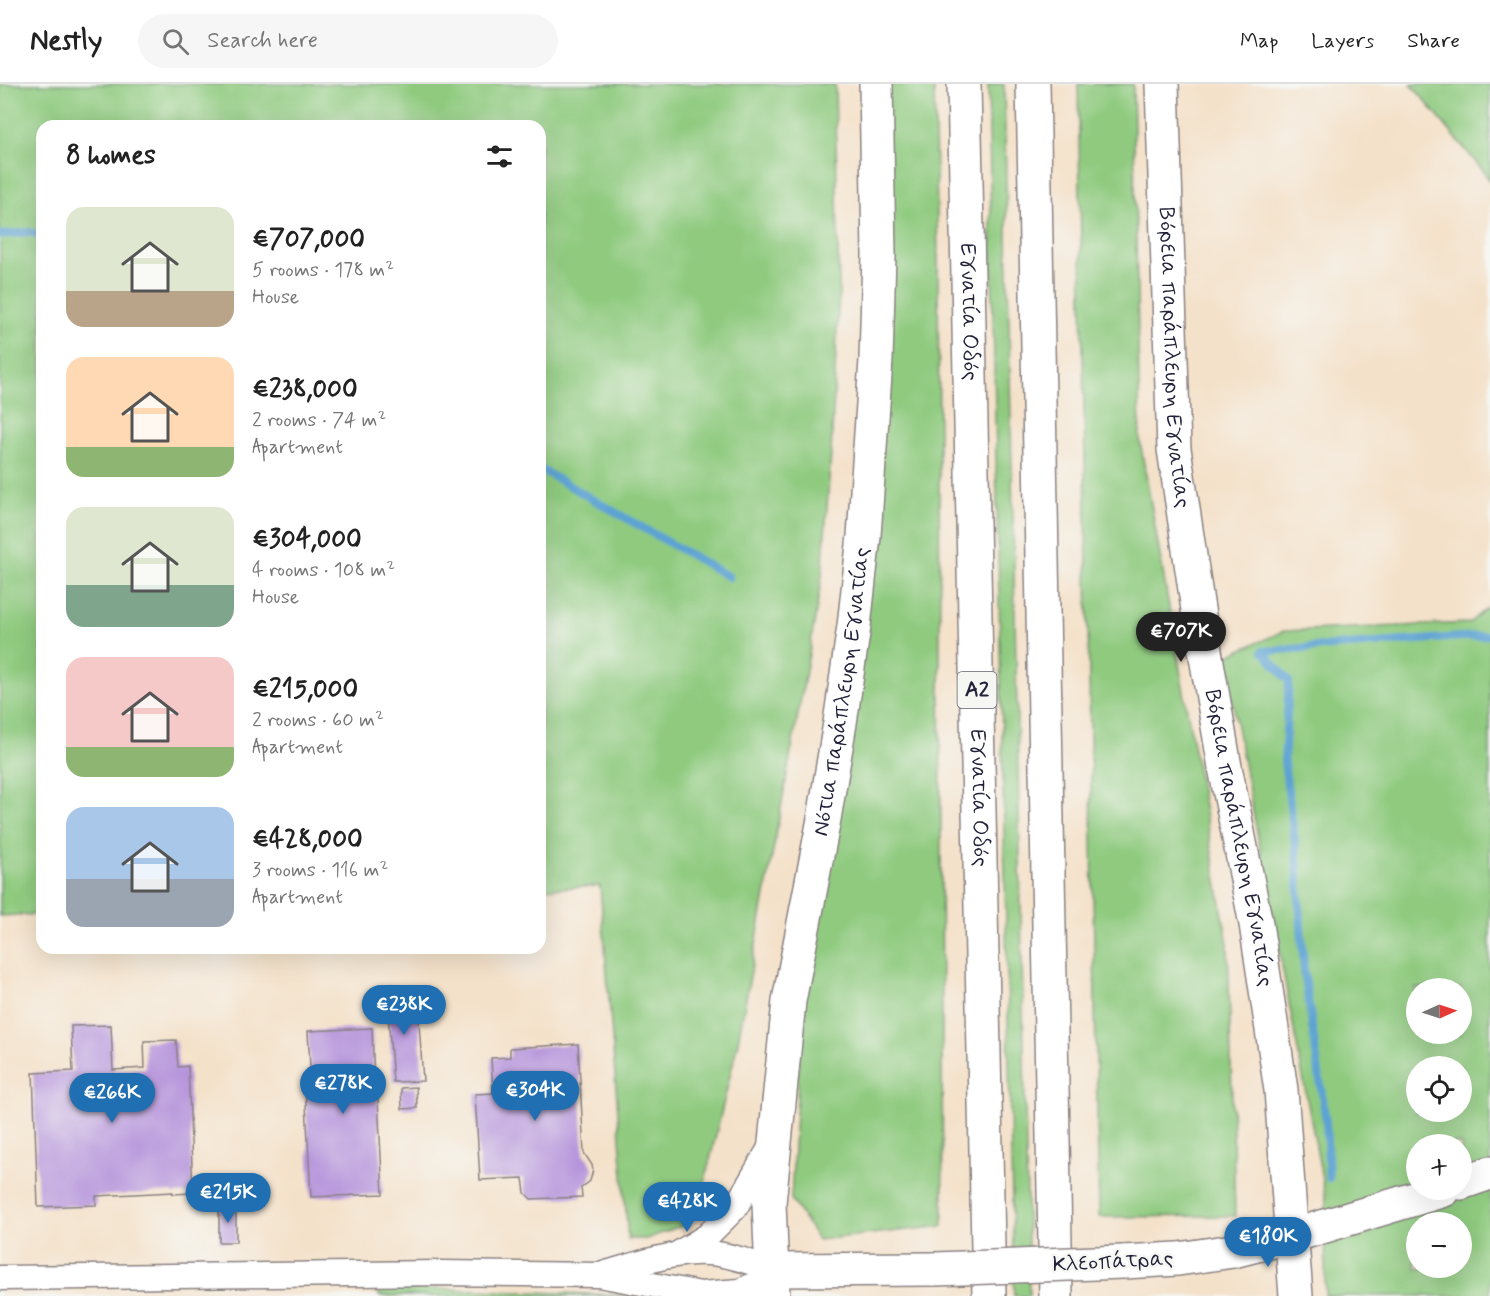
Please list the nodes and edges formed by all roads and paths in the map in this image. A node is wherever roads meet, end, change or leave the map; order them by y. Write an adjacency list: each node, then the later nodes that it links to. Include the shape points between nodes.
1 (876, 84): 5 (main road, Νότια παράπλευρη Εγνατίας, via 879,267 864,536 838,734 789,1001)
2 (964, 84): 15 (main road, Εγνατία Οδός / Α2)
3 (1033, 84): 16 (main road)
4 (1162, 84): 9 (main road, Βόρεια παράπλευρη Εγνατίας, via 1174,449 1201,627 1270,1016 1281,1090)
5 (774, 1141): 10 (street, via 735,1208 707,1236); 13 (main road, Νότια παράπλευρη Εγνατίας, via 769,1203)
6 (1490, 1173): 7 (main road)
7 (1472, 1179)
8 (1411, 1200): 9 (main road, Κλεοπάτρας)
9 (1292, 1236): 13 (main road, Κλεοπάτρας, bridge, via 1189,1257 935,1269); 17 (main road, Βόρεια παράπλευρη Εγνατίας)
10 (674, 1257): 11 (street); 13 (street, via 716,1254 744,1259)
11 (599, 1275): 12 (street); 14 (street)
12 (0, 1278)
13 (772, 1283): 14 (street)
14 (703, 1295)
15 (989, 1296)
16 (1056, 1296)
17 (1296, 1296)

